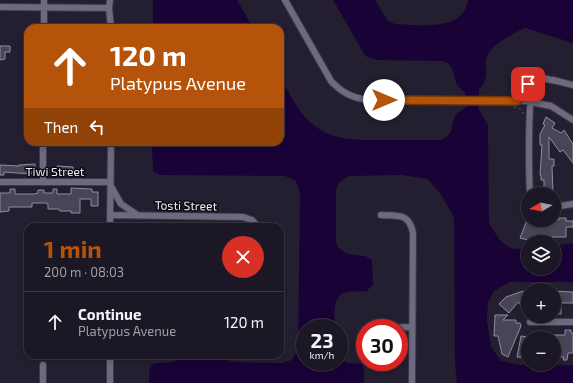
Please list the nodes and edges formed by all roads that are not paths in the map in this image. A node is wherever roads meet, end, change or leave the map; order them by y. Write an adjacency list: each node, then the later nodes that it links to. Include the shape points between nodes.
1 (44, 0): 5 (street)
2 (110, 0): 6 (street)
3 (285, 0): 11 (street, via 327,75 342,92 368,100)
4 (0, 7): 5 (street)
5 (44, 8): 6 (street); 7 (street)
6 (109, 8): 8 (street)
7 (44, 24)
8 (111, 24)
9 (556, 81): 10 (street); 11 (street, via 533,76); 12 (street, via 536,80 532,87)
10 (573, 85)
11 (517, 101): 12 (street)
12 (532, 102): 13 (street, via 554,108); 19 (street)
13 (573, 120)
14 (43, 146): 17 (street)
15 (111, 146): 18 (street)
16 (0, 182): 17 (street, Tiwi Street)
17 (43, 182): 18 (street, Tiwi Street)
18 (110, 183): 22 (street); 23 (street, via 120,204)
19 (530, 187)
20 (573, 204): 21 (street)
21 (561, 207)
22 (110, 215): 23 (street, Tosti Street); 25 (street)
23 (137, 215): 26 (street, Tosti Street, via 243,217)
24 (381, 215): 30 (street, via 399,216 411,225)
25 (110, 223)
26 (255, 223)
27 (561, 322): 28 (street)
28 (573, 322)
29 (408, 327): 30 (street)
30 (412, 327): 35 (street)
31 (110, 359): 34 (street)
32 (43, 365): 33 (street)
33 (43, 383)
34 (110, 383)
35 (412, 383)

